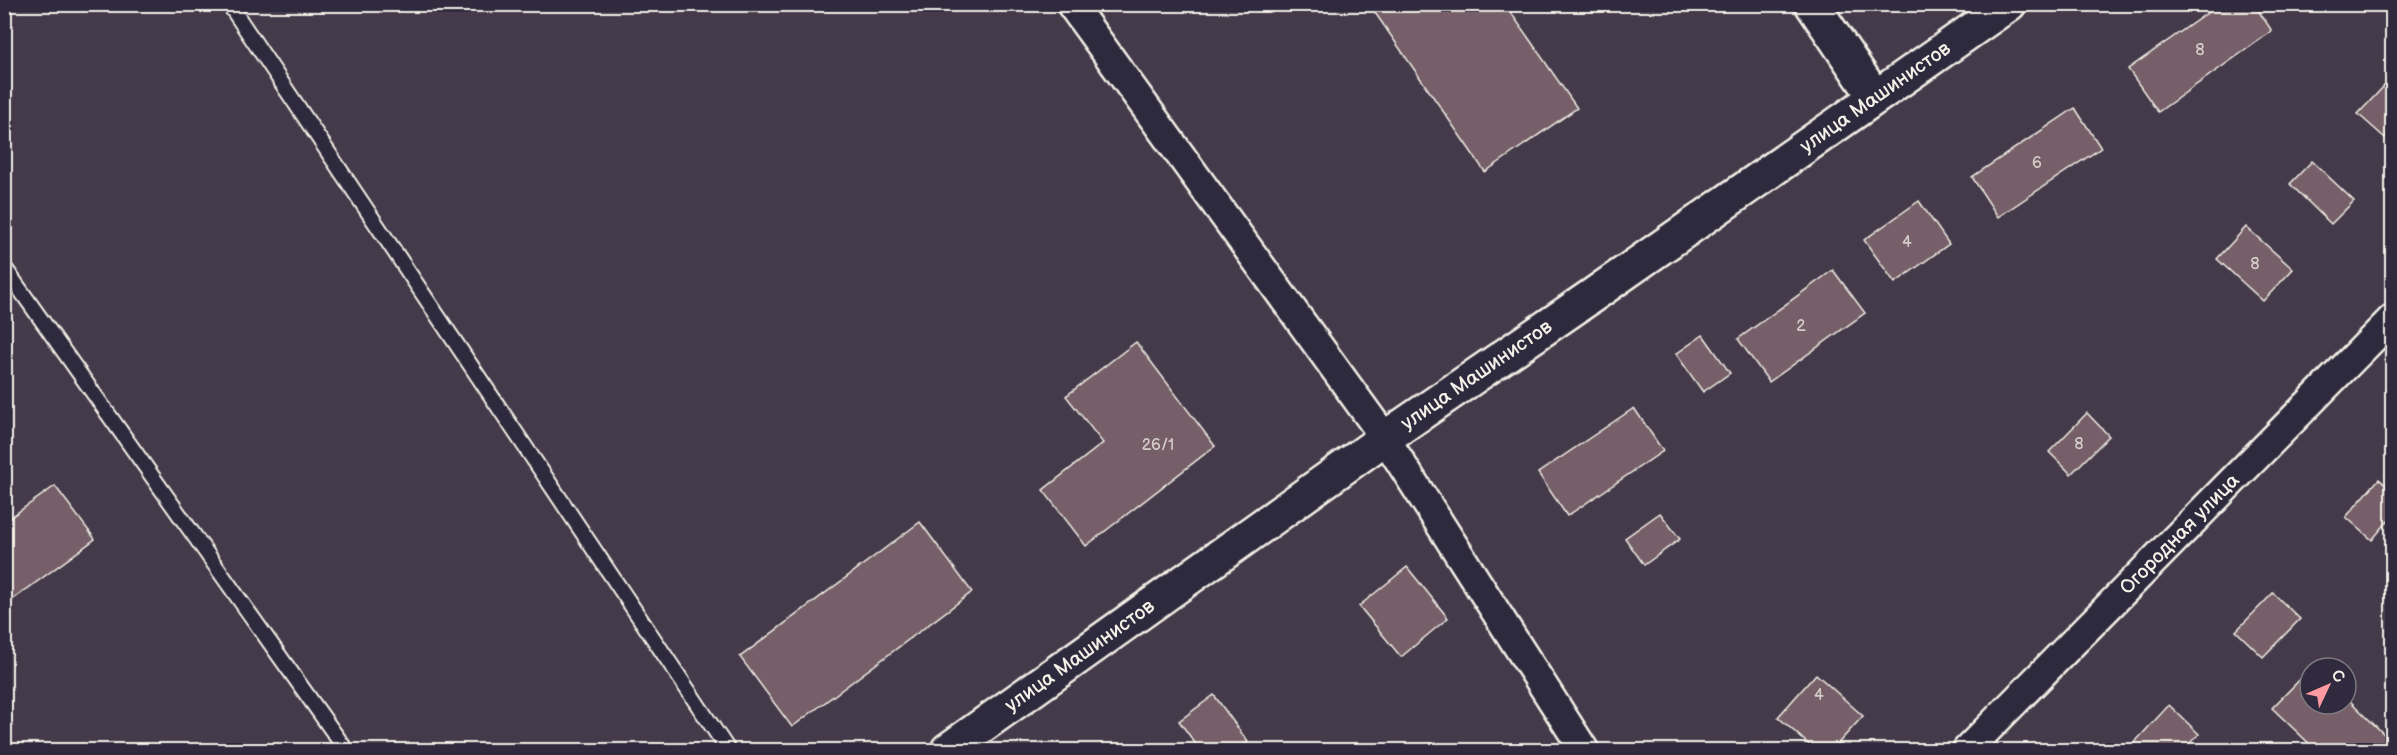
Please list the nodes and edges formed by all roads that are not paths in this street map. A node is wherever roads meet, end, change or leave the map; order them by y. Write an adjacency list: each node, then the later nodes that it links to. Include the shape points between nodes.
1 (229, 4): 10 (lane)
2 (1071, 4): 8 (street)
3 (1812, 4): 5 (street)
4 (2009, 4): 5 (street, улица Машинистов)
5 (1875, 97): 8 (street, улица Машинистов)
6 (4, 267): 9 (lane)
7 (2392, 319): 13 (street, Огородная улица)
8 (1385, 438): 11 (street, улица Машинистов); 12 (street)
9 (345, 750)
10 (728, 750)
11 (948, 750)
12 (1584, 750)
13 (1967, 750)

